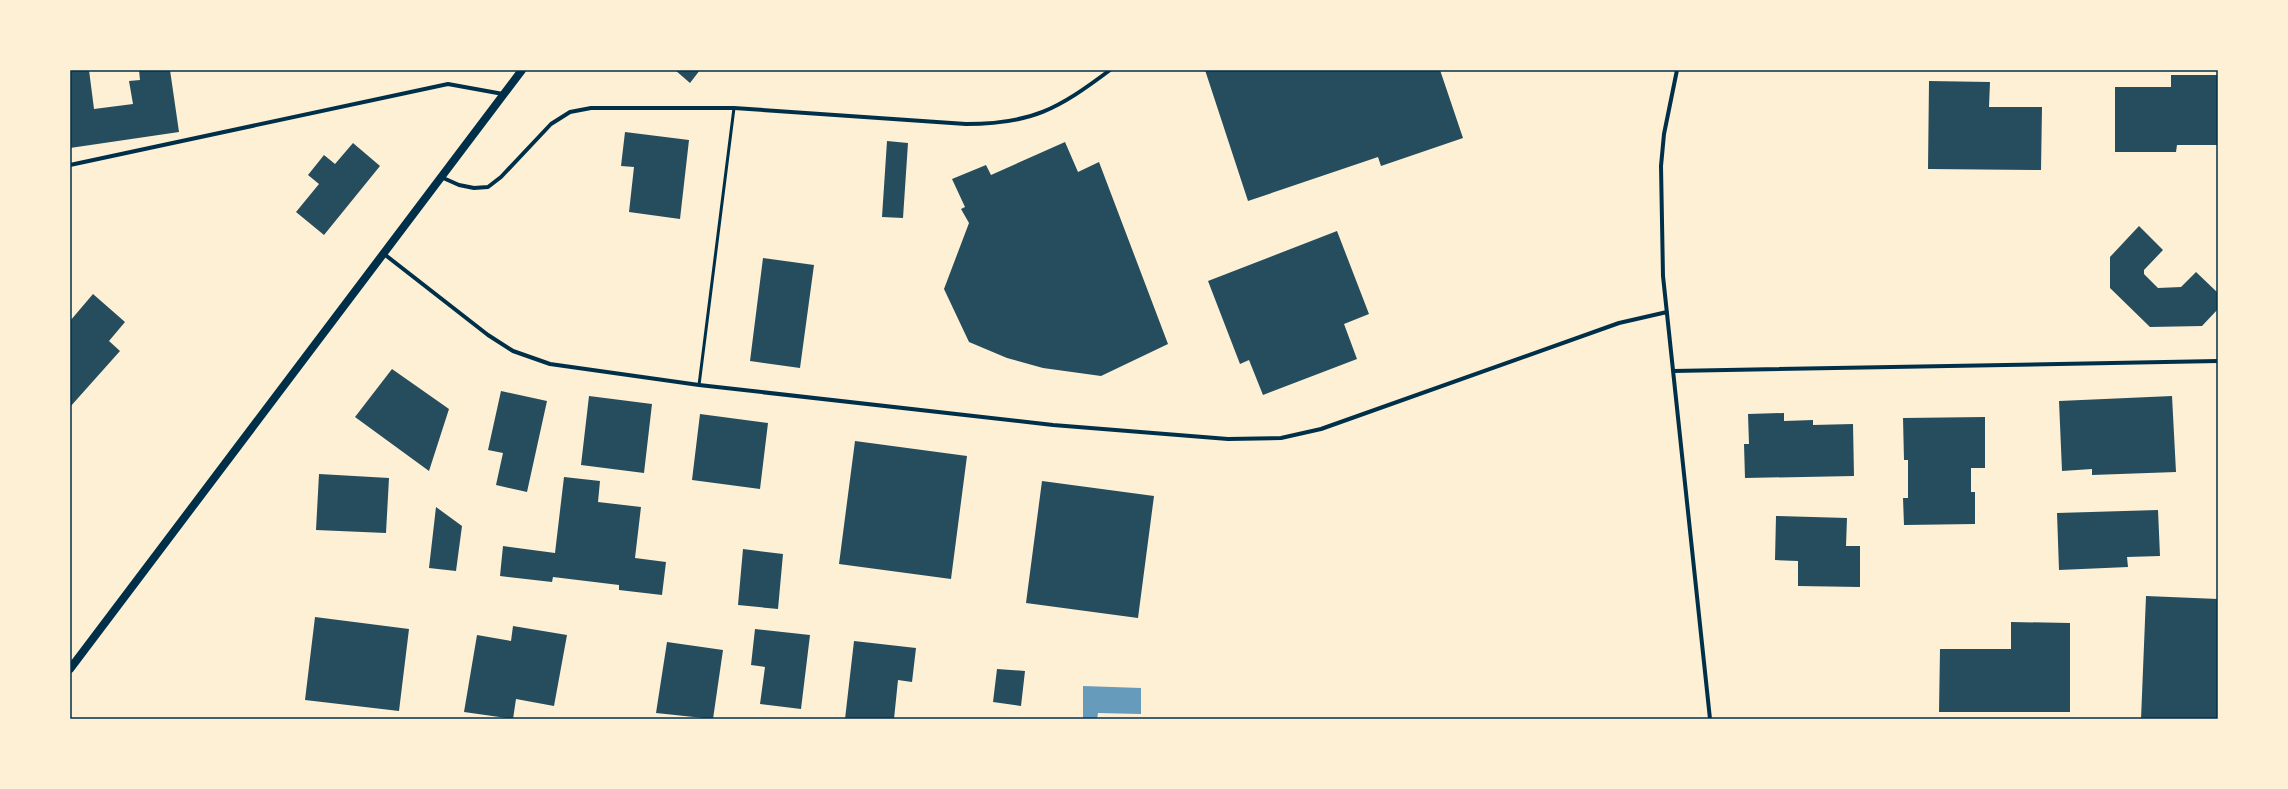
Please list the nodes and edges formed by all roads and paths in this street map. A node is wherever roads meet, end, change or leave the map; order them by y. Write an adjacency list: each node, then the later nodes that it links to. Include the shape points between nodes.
1 (522, 70): 4 (main road)
2 (1110, 70): 5 (street, via 1056,107 1024,119 999,124)
3 (1677, 70): 9 (street, via 1664,134 1661,166 1663,276)
4 (503, 94): 6 (street, via 448,84); 7 (main road)
5 (734, 108): 7 (street, via 592,108 570,112 551,124 501,178 488,187 459,185); 12 (lane)
6 (70, 165)
7 (441, 177): 8 (main road)
8 (384, 254): 12 (street, via 488,335 513,351 550,364); 13 (main road)
9 (1667, 312): 11 (street); 12 (street, via 1619,323 1321,429 1281,438 1228,439 1053,425)
10 (2218, 361): 11 (street)
11 (1673, 371): 14 (street)
12 (699, 385)
13 (70, 669)
14 (1710, 719)

